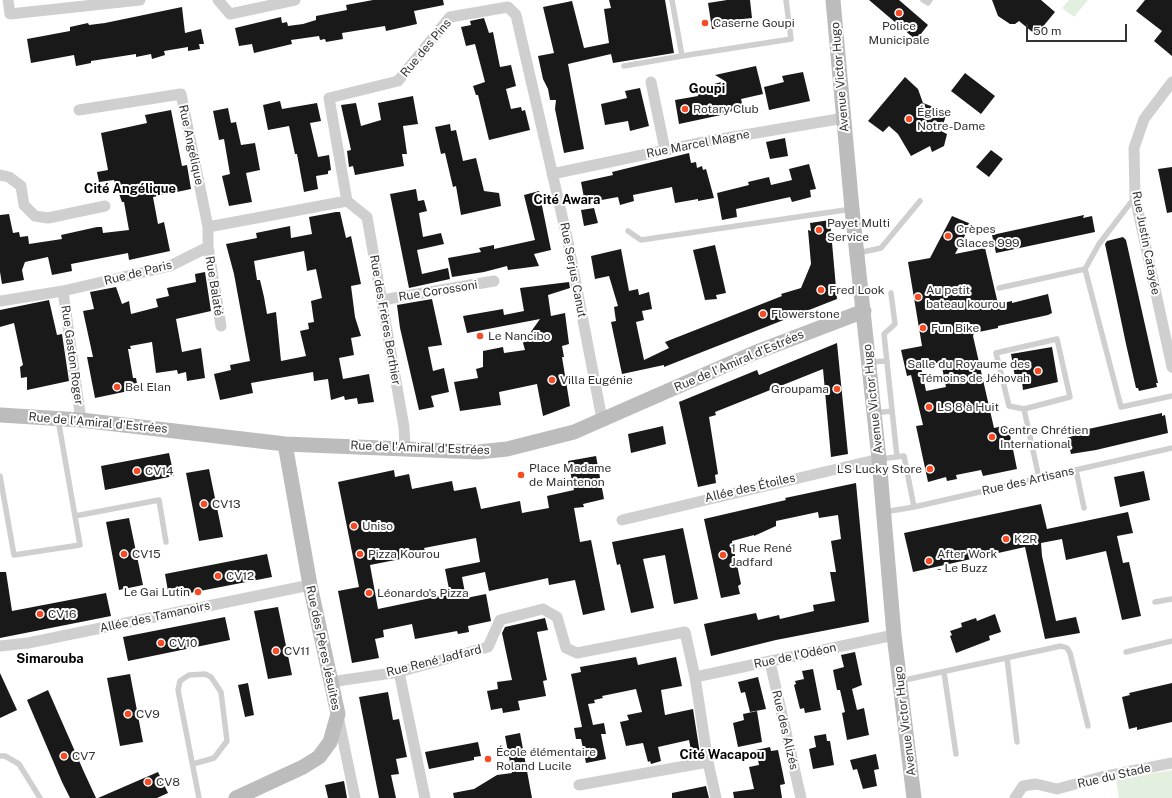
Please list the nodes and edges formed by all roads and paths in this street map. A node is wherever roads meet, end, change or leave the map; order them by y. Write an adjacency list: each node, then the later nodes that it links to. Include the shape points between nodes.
1 (8, 0): 2 (street, via 10,14)
2 (134, 0)
3 (218, 0): 4 (street, via 230,14)
4 (295, 0)
5 (672, 0): 11 (lane)
6 (786, 0): 11 (lane, via 791,39)
7 (833, 0): 16 (street, Avenue Victor Hugo)
8 (924, 0): 9 (lane, via 928,3)
9 (930, 0)
10 (508, 7): 18 (street, Rue Serjus Canut, via 516,15); 21 (street, Rue des Pins, via 450,17 398,81 330,98)
11 (682, 56): 12 (lane)
12 (624, 66)
13 (651, 82): 17 (street)
14 (1172, 82): 20 (street, Rue Justin Catayée, via 1144,118 1134,148)
15 (79, 110): 25 (street, Rue Angélique, via 181,94)
16 (844, 118): 17 (street, Rue Marcel Magne); 24 (street, Avenue Victor Hugo)
17 (665, 150): 18 (street, Rue Marcel Magne)
18 (552, 174): 47 (street, Rue Serjus Canut, via 568,242)
19 (0, 175): 23 (street, via 9,177 21,186 24,204 35,216 48,218)
20 (1135, 197): 29 (lane, via 1099,244); 40 (street, Rue Justin Catayée)
21 (347, 201): 25 (street); 34 (street, Rue des Frères Berthier, via 367,217)
22 (920, 201): 28 (lane, via 881,248)
23 (105, 206)
24 (852, 209): 26 (lane, via 641,240); 28 (street, Avenue Victor Hugo)
25 (208, 227): 27 (street)
26 (628, 231)
27 (208, 246): 32 (street, Rue de Paris, via 170,266); 37 (street, Rue Balaté)
28 (858, 253): 36 (street, Avenue Victor Hugo)
29 (1085, 269): 31 (lane); 41 (lane, via 1122,407)
30 (494, 281): 34 (street, Rue Corossoni)
31 (999, 288)
32 (63, 291): 35 (street, Rue de Paris); 48 (street, Rue Gaston Roger)
33 (891, 293): 38 (lane, via 895,324 884,334)
34 (382, 300): 50 (street, Rue des Frères Berthier, via 404,427)
35 (0, 301)
36 (864, 311): 39 (street, Avenue Victor Hugo); 47 (street, Rue de l'Amiral d'Estrées, via 754,353)
37 (221, 326)
38 (887, 361): 39 (lane); 43 (lane)
39 (869, 362): 44 (street, Avenue Victor Hugo)
40 (1172, 367)
41 (1172, 396)
42 (1024, 409): 42 (lane, via 1070,397 1056,339 996,354 1009,406); 56 (lane)
43 (892, 411): 44 (lane); 52 (lane)
44 (874, 413): 53 (street, Avenue Victor Hugo)
45 (0, 415): 46 (street, Rue de l'Amiral d'Estrées)
46 (58, 418): 48 (street, Rue de l'Amiral d'Estrées); 60 (lane)
47 (602, 419): 50 (street, Rue de l'Amiral d'Estrées, via 574,432 507,449 478,452)
48 (81, 420): 49 (street, Rue de l'Amiral d'Estrées)
49 (285, 444): 50 (street, Rue de l'Amiral d'Estrées); 63 (street, Rue des Pères Jésuites)
50 (405, 448)
51 (1172, 448): 54 (lane, Rue des Artisans)
52 (896, 457): 53 (lane); 57 (lane, via 904,456)
53 (879, 459): 59 (street, Avenue Victor Hugo); 61 (street, Allée des Étoiles)
54 (1076, 470): 56 (lane, Rue des Artisans); 58 (lane)
55 (0, 476): 60 (lane, via 14,555 80,545)
56 (1039, 478): 57 (lane, Rue des Artisans)
57 (914, 507): 59 (lane, Rue des Artisans)
58 (1084, 508)
59 (884, 512): 66 (street, Avenue Victor Hugo)
60 (75, 516): 62 (lane, via 158,500)
61 (622, 520)
62 (166, 542)
63 (310, 585): 68 (street, Allée des Tamanoirs, via 28,643); 76 (street, Rue des Pères Jésuites)
64 (1172, 598): 65 (lane)
65 (1155, 602)
66 (894, 635): 71 (street, Rue de l'Odéon); 75 (street, Avenue Victor Hugo)
67 (1172, 641): 69 (lane)
68 (0, 646)
69 (1126, 652)
70 (1007, 658): 73 (lane); 78 (lane, via 1061,646 1066,648 1070,653); 79 (lane)
71 (770, 662): 74 (street, Rue de l'Odéon); 92 (street, Rue des Alizés)
72 (398, 672): 74 (street, Rue René Jadfard, via 488,647 500,620 543,609 557,617 566,648 577,653 685,632); 76 (street, Rue René Jadfard); 90 (street)
73 (944, 672): 75 (lane); 80 (lane)
74 (695, 677): 82 (street)
75 (900, 681): 93 (street, Avenue Victor Hugo)
76 (330, 682): 77 (street, Rue des Pères Jésuites)
77 (338, 714): 88 (street, Rue des Pères Jésuites, via 330,742 319,757); 89 (street)
78 (1088, 726)
79 (1017, 742)
80 (956, 754)
81 (0, 756): 86 (lane, via 19,764)
82 (708, 762): 85 (street); 91 (street)
83 (193, 764): 83 (lane, via 178,690 180,681 189,675 205,674 211,677 220,692 227,741 214,758); 87 (lane)
84 (1172, 764): 94 (street, Rue du Stade, via 1101,777 1057,789 1036,784 1023,786)
85 (579, 785)
86 (40, 798)
87 (199, 798)
88 (236, 798)
89 (355, 798)
90 (425, 798)
91 (716, 798)
92 (801, 798)
93 (914, 798)
94 (1015, 798)

